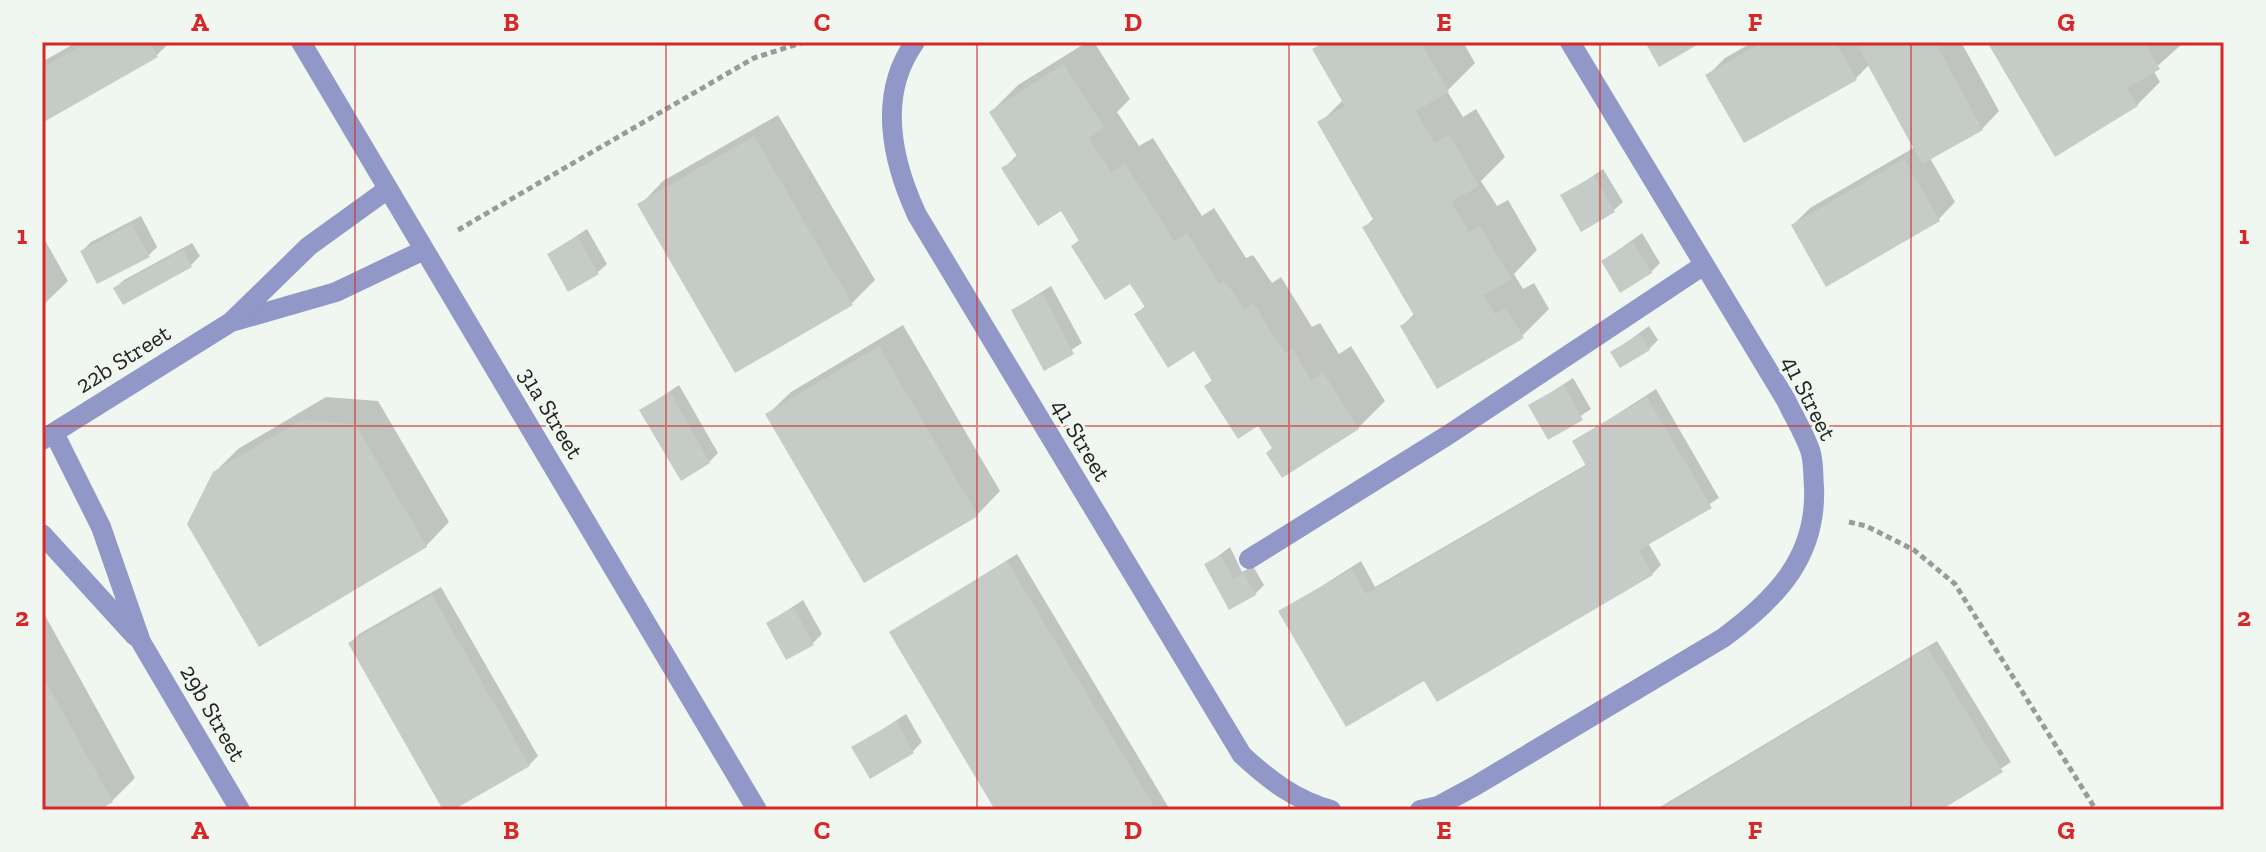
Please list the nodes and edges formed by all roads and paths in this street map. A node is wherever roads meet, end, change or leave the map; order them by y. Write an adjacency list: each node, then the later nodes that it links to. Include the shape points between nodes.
1 (301, 42): 5 (street, 31a Street)
2 (804, 42): 6 (path, via 754,58)
3 (915, 42): 16 (street, 41 Street, via 895,88 891,132 899,175 917,215 1242,755 1274,784)
4 (1570, 42): 7 (street, 41 Street)
5 (388, 189): 6 (street, 31a Street); 8 (street, via 309,246)
6 (424, 250): 8 (street, via 336,292); 15 (street, 31a Street)
7 (1704, 265): 10 (street, 41 Street, via 1812,453); 12 (street)
8 (231, 322): 9 (street, 22b Street)
9 (48, 436): 13 (street, via 80,478)
10 (1815, 513): 17 (street, 41 Street, via 1805,551 1785,584 1757,613 1475,786); 18 (path, via 1866,526 1914,550 1955,584)
11 (42, 534): 13 (street)
12 (1249, 559)
13 (141, 642): 14 (street, 29b Street)
14 (240, 810)
15 (757, 810)
16 (1331, 810)
17 (1420, 810)
18 (2096, 810)

